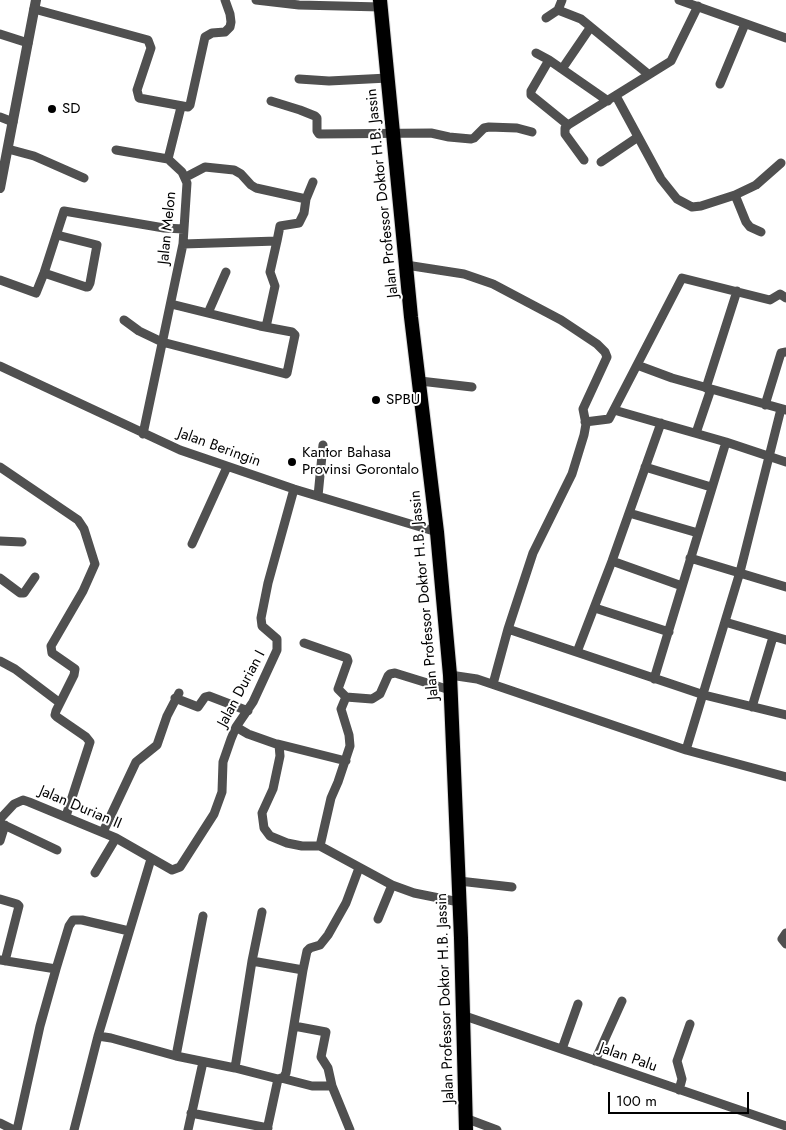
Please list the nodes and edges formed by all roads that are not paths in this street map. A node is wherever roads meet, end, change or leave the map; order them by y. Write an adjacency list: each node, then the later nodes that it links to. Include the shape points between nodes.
1 (226, 0): 25 (street, via 230,28 205,37 190,104 188,108)
2 (256, 0): 5 (street, via 299,5)
3 (562, 0): 8 (street)
4 (679, 0): 7 (street)
5 (380, 3): 19 (highway, Jalan Professor Doktor H.B. Jassin)
6 (35, 4): 14 (street); 25 (street, via 148,40 151,48 138,90 139,98)
7 (698, 6): 10 (street); 18 (street, via 675,56 667,65)
8 (558, 10): 9 (street); 11 (street, via 581,19)
9 (546, 18)
10 (745, 24): 13 (street); 21 (street)
11 (590, 28): 17 (street); 18 (street)
12 (0, 34): 14 (street)
13 (786, 38)
14 (28, 43): 27 (street)
15 (536, 53): 16 (street)
16 (549, 60): 17 (street); 28 (street, via 531,95)
17 (562, 69): 24 (street)
18 (648, 74): 22 (street)
19 (388, 78): 20 (street); 30 (highway, Jalan Professor Doktor H.B. Jassin)
20 (298, 79)
21 (720, 84)
22 (616, 96): 24 (street); 31 (street)
23 (271, 101): 30 (street, via 315,116 319,134)
24 (608, 101): 28 (street)
25 (181, 107): 34 (street)
26 (0, 117): 27 (street)
27 (13, 122): 32 (street)
28 (568, 125): 35 (street, via 565,134)
29 (532, 132): 30 (street, via 489,127 471,139 438,133)
30 (394, 133): 49 (highway, Jalan Professor Doktor H.B. Jassin)
31 (638, 137): 36 (street); 42 (street, via 661,179 677,200 692,207)
32 (8, 149): 39 (street, via 34,156); 41 (street)
33 (116, 150): 34 (street)
34 (168, 159): 38 (street, Jalan Melon)
35 (584, 160)
36 (601, 162)
37 (784, 162): 42 (street, via 756,185)
38 (186, 177): 43 (street, via 205,167 234,170 256,188); 44 (street, Jalan Melon)
39 (84, 178)
40 (313, 182): 43 (street)
41 (0, 188)
42 (736, 195): 45 (street, via 746,222)
43 (306, 199): 47 (street, via 300,223 280,226)
44 (184, 229): 46 (street, via 64,211); 48 (street, Jalan Melon)
45 (761, 232)
46 (57, 235): 51 (street); 51 (street, via 97,245 90,283 86,287)
47 (277, 241): 48 (street); 58 (street, via 270,272 275,286)
48 (183, 244): 55 (street, Jalan Melon)
49 (406, 265): 63 (highway, Jalan Professor Doktor H.B. Jassin); 69 (street, via 464,274 492,284 597,344 607,356 583,409)
50 (226, 272): 56 (street)
51 (44, 273): 52 (street, via 36,293)
52 (0, 280)
53 (736, 291): 54 (street, via 770,300 777,294); 61 (street, via 682,278); 65 (street)
54 (786, 298)
55 (171, 304): 56 (street); 59 (street, Jalan Melon)
56 (208, 313): 58 (street)
57 (124, 320): 59 (street)
58 (266, 327): 59 (street, via 295,335 286,374)
59 (162, 342): 72 (street, Jalan Melon)
60 (786, 352): 66 (street, via 781,353)
61 (637, 365): 65 (street); 67 (street)
62 (0, 366): 72 (street, Jalan Beringin)
63 (420, 381): 64 (street); 84 (highway, Jalan Professor Doktor H.B. Jassin)
64 (472, 387)
65 (709, 388): 66 (street); 71 (street)
66 (765, 405): 68 (street)
67 (614, 410): 69 (street, via 609,419); 70 (street)
68 (784, 410): 75 (street)
69 (585, 422): 98 (street, via 572,474 532,553)
70 (662, 423): 71 (street); 79 (street)
71 (696, 433): 73 (street)
72 (143, 434): 78 (street, Jalan Beringin)
73 (726, 442): 75 (street); 80 (street)
74 (323, 445): 82 (street)
75 (769, 456): 76 (street); 91 (street)
76 (786, 462)
77 (0, 467): 111 (street, via 73,515 84,528 93,555 95,564 90,577 51,646 52,653 75,669)
78 (227, 467): 81 (street, Jalan Beringin); 88 (street)
79 (645, 467): 80 (street); 83 (street)
80 (712, 486): 85 (street)
81 (294, 489): 82 (street, Jalan Beringin); 113 (street, Jalan Durian I, via 261,618 262,626 277,639 277,650)
82 (318, 496): 84 (street, Jalan Beringin)
83 (629, 513): 85 (street); 90 (street)
84 (437, 532): 105 (highway, Jalan Professor Doktor H.B. Jassin)
85 (698, 533): 89 (street)
86 (0, 541): 87 (street)
87 (22, 542)
88 (192, 544)
89 (690, 558): 91 (street); 94 (street)
90 (612, 561): 94 (street); 96 (street)
91 (740, 572): 95 (street); 97 (street)
92 (35, 577): 93 (street, via 24,593)
93 (0, 578)
94 (682, 586): 99 (street)
95 (786, 587)
96 (595, 608): 99 (street); 103 (street)
97 (725, 622): 100 (street); 109 (street)
98 (508, 629): 103 (street); 107 (street)
99 (669, 632): 106 (street)
100 (773, 637): 101 (street); 112 (street)
101 (786, 640)
102 (304, 643): 110 (street, via 347,658 338,689)
103 (577, 652): 106 (street)
104 (0, 661): 111 (street)
105 (450, 675): 107 (street); 108 (highway, Jalan Professor Doktor H.B. Jassin)
106 (654, 679): 109 (street)
107 (493, 684): 117 (street)
108 (450, 690): 110 (street, via 395,673 388,676 380,694 372,699); 130 (highway, Jalan Professor Doktor H.B. Jassin)
109 (704, 695): 112 (street); 117 (street)
110 (346, 697): 118 (street, via 341,709 349,735)
111 (60, 703): 120 (street, via 57,717 90,742)
112 (752, 707): 114 (street)
113 (248, 711): 115 (street, Jalan Durian I); 122 (street, via 209,696 205,696 198,707 177,696 157,745 136,762)
114 (786, 715)
115 (236, 727): 116 (street); 127 (street, Jalan Durian I, via 223,762 222,792 207,827 177,869 172,870)
116 (278, 744): 118 (street); 125 (street, via 280,756 262,813 264,828 270,836 283,842)
117 (686, 750): 119 (street)
118 (346, 761): 125 (street, via 331,798)
119 (786, 777)
120 (66, 816): 121 (street, Jalan Durian II, via 23,800 14,804); 122 (street, Jalan Durian II)
121 (2, 822): 124 (street); 126 (street)
122 (103, 832): 123 (street, Jalan Durian II)
123 (116, 838): 127 (street, Jalan Durian II); 129 (street)
124 (0, 841)
125 (320, 846): 128 (street)
126 (57, 850)
127 (151, 858): 138 (street)
128 (359, 868): 131 (street); 144 (street, via 346,903 328,935 320,945 308,949)
129 (95, 873)
130 (459, 881): 132 (street); 134 (highway, Jalan Professor Doktor H.B. Jassin)
131 (392, 885): 134 (street); 137 (street)
132 (512, 887)
133 (0, 900): 141 (street, via 19,906)
134 (460, 902): 147 (highway, Jalan Professor Doktor H.B. Jassin)
135 (262, 912): 142 (street)
136 (203, 916): 152 (street)
137 (378, 919)
138 (130, 931): 143 (street, via 73,920 68,926); 150 (street)
139 (786, 933): 140 (street, via 782,939)
140 (786, 944)
141 (3, 961): 143 (street)
142 (252, 961): 144 (street); 155 (street)
143 (56, 969): 164 (street)
144 (303, 970): 149 (street)
145 (622, 1001): 153 (street)
146 (578, 1004): 151 (street)
147 (462, 1014): 151 (street, Jalan Palu); 161 (highway, Jalan Professor Doktor H.B. Jassin)
148 (690, 1024): 158 (street, via 677,1061 682,1078)
149 (294, 1026): 156 (street, via 286,1073); 157 (street, via 326,1032 321,1057 328,1068)
150 (98, 1036): 152 (street); 165 (street)
151 (562, 1049): 153 (street, Jalan Palu)
152 (176, 1056): 154 (street)
153 (595, 1061): 158 (street, Jalan Palu)
154 (203, 1062): 155 (street); 159 (street)
155 (235, 1068): 156 (street)
156 (280, 1079): 157 (street, via 312,1086); 163 (street)
157 (332, 1086): 167 (street)
158 (678, 1090): 162 (street, Jalan Palu)
159 (191, 1113): 163 (street); 166 (street)
160 (0, 1123): 164 (street)
161 (465, 1124): 168 (street)
162 (786, 1126)
163 (267, 1129)
164 (15, 1130)
165 (74, 1130)
166 (188, 1130)
167 (350, 1130)
168 (497, 1130)

